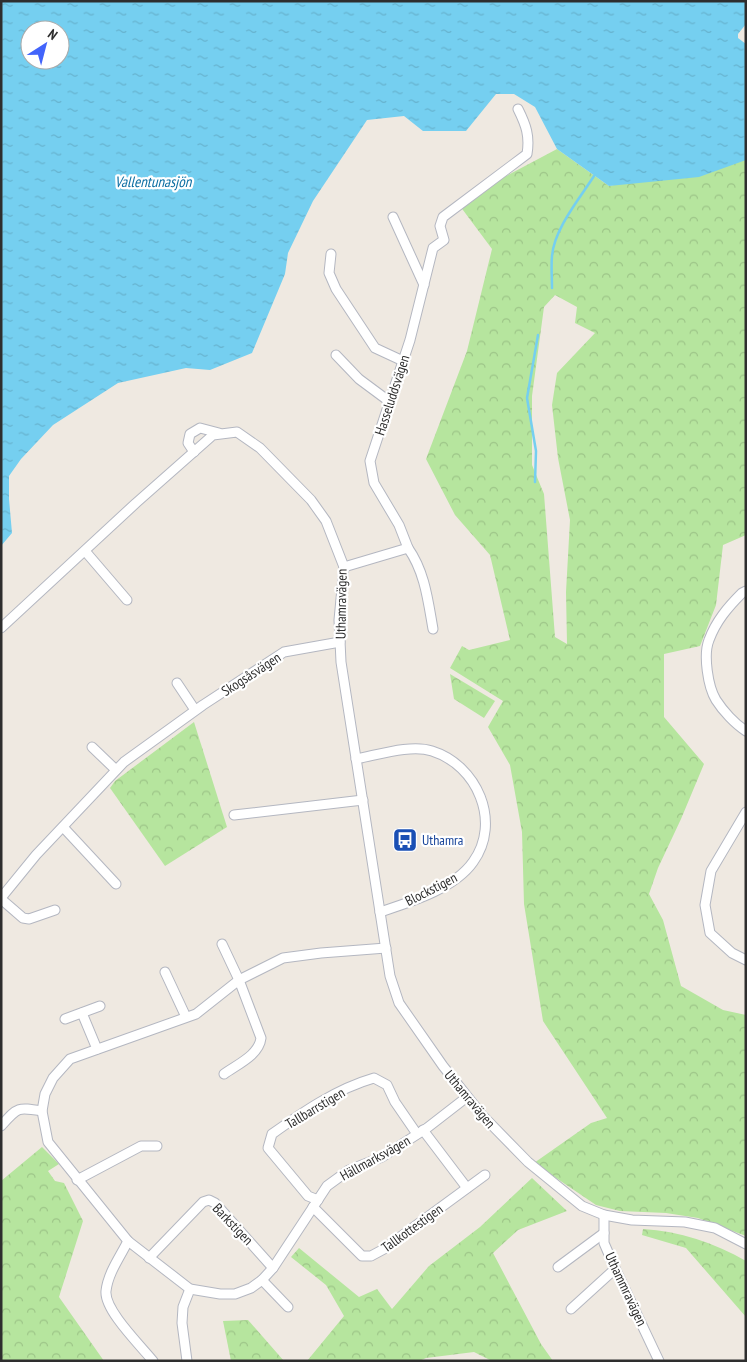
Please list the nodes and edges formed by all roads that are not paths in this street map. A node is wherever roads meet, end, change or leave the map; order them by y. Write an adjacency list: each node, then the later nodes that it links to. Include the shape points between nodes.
1 (518, 109): 4 (street, Hasseluddsvägen, via 527,126 527,154 442,217 440,226 444,240 433,248)
2 (392, 217): 4 (street)
3 (330, 254): 6 (street, via 329,272 336,289 376,348)
4 (424, 285): 6 (street, Hasseluddsvägen)
5 (336, 355): 7 (street)
6 (403, 361): 7 (street, Hasseluddsvägen)
7 (390, 402): 10 (street, Hasseluddsvägen, via 370,461 374,483)
8 (222, 434): 9 (street, via 213,435); 9 (street, Uthamravägen, via 200,428 190,434 188,443); 12 (street, Uthamravägen, via 237,432 260,448 311,500 326,521)
9 (194, 452): 11 (street)
10 (408, 548): 12 (street); 16 (street, Hasseluddsvägen, via 424,579)
11 (85, 551): 14 (street); 15 (street)
12 (344, 567): 17 (street, Uthamravägen)
13 (746, 591): 20 (street, via 722,614 708,642 706,670 716,700)
14 (127, 600)
15 (1, 628)
16 (433, 629)
17 (340, 642): 19 (street, Skogsåsvägen, via 284,652); 22 (street, Uthamravägen)
18 (177, 683): 19 (street)
19 (196, 710): 23 (street, Skogsåsvägen)
20 (746, 731)
21 (92, 747): 23 (street)
22 (356, 759): 24 (street, Uthamravägen); 31 (street, Blockstigen, via 409,749 431,750 452,761 468,775 479,793 486,816 485,841 473,863 456,879 417,899)
23 (116, 770): 27 (street, Skogsåsvägen)
24 (363, 800): 26 (street); 31 (street, Uthamravägen)
25 (746, 812): 34 (street, via 711,871 705,905 710,933 732,953)
26 (234, 815)
27 (63, 827): 28 (street); 29 (street, Skogsåsvägen)
28 (116, 884)
29 (1, 898): 30 (street, Skogsåsvägen, via 23,918)
30 (55, 910)
31 (380, 912): 33 (street, Uthamravägen)
32 (222, 944): 36 (street)
33 (386, 948): 36 (street, Hällmarksvägen, via 283,958); 43 (street, Uthamravägen, via 390,976 399,1003)
34 (746, 960)
35 (166, 972): 39 (street)
36 (239, 980): 39 (street, Hällmarksvägen, via 196,1014); 42 (street, via 261,1038 260,1045)
37 (100, 1006): 38 (street)
38 (82, 1012): 40 (street); 41 (street)
39 (186, 1017): 41 (street, Hällmarksvägen)
40 (65, 1019)
41 (97, 1049): 44 (street, Hällmarksvägen, via 70,1059 53,1078 45,1094)
42 (224, 1074)
43 (467, 1097): 46 (street, Hällmarksvägen); 52 (street, Uthamravägen, via 528,1162 582,1206)
44 (42, 1111): 45 (street, via 20,1108); 49 (street, Hällmarksvägen, via 48,1142)
45 (1, 1126)
46 (420, 1132): 50 (street); 51 (street, Hällmarksvägen, via 382,1157 349,1170 326,1186); 51 (street, Tallbarrstigen, via 395,1102 386,1085 374,1078 357,1083 272,1134 268,1148)
47 (157, 1146): 49 (street, via 142,1146)
48 (485, 1175): 50 (street, Tallkottestigen)
49 (77, 1180): 54 (street, Hällmarksvägen)
50 (467, 1188): 51 (street, Tallkottestigen, via 384,1250 371,1256 362,1256)
51 (316, 1204): 58 (street, Hällmarksvägen)
52 (604, 1215): 53 (street, Uthammravägen); 55 (street, Uthamravägen, via 715,1228)
53 (604, 1232): 57 (street); 59 (street, Uthammravägen, via 604,1243)
54 (128, 1241): 56 (street, Hällmarksvägen); 64 (street, via 111,1272 105,1292 112,1312)
55 (746, 1244)
56 (149, 1258): 58 (street, Barkstigen, via 202,1202 209,1200); 61 (street, Hällmarksvägen)
57 (558, 1267)
58 (273, 1268): 60 (street, Hällmarksvägen)
59 (615, 1269): 63 (street); 66 (street, Uthammravägen)
60 (262, 1280): 61 (street, Hällmarksvägen, via 235,1294); 62 (street)
61 (190, 1289): 65 (street, via 183,1307 182,1323)
62 (288, 1307)
63 (571, 1309)
64 (153, 1361)
65 (188, 1361)
66 (660, 1361)

